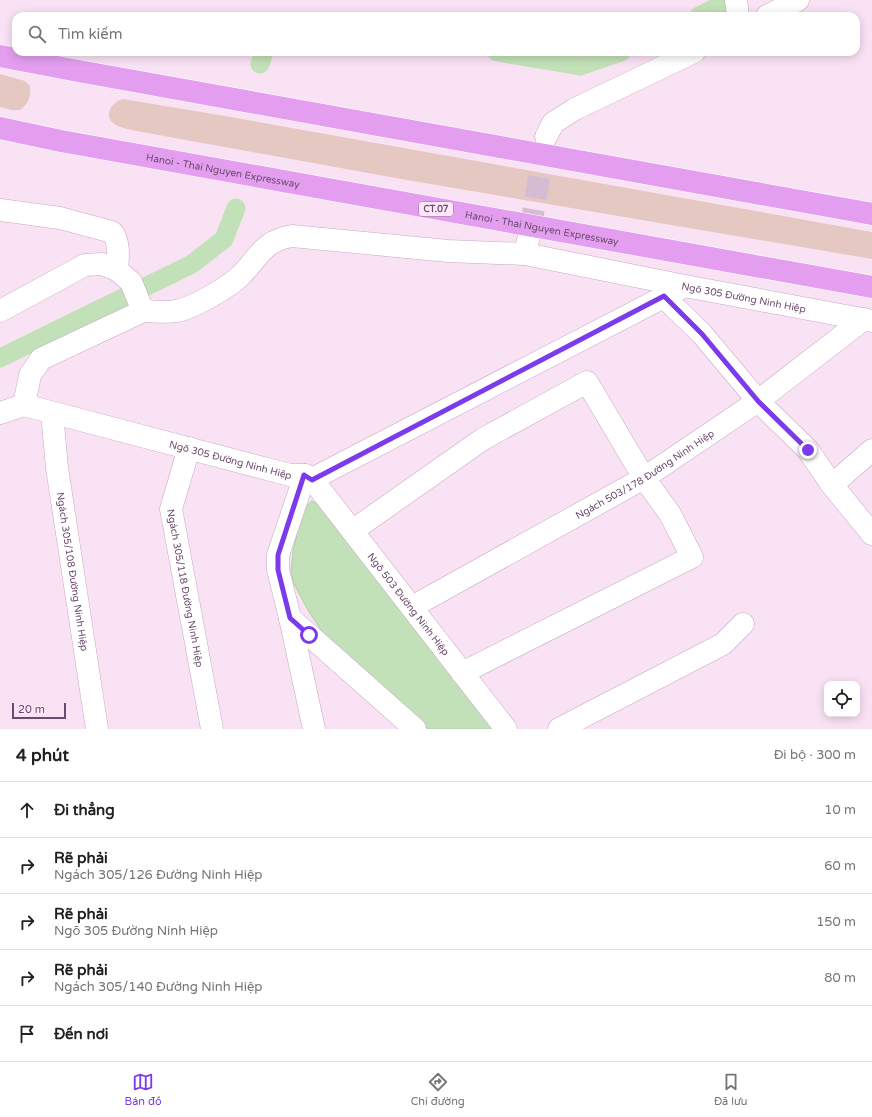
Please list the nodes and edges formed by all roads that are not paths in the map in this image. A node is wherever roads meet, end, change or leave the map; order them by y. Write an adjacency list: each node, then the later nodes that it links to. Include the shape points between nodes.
1 (736, 0): 3 (street)
2 (798, 0): 4 (street)
3 (738, 12)
4 (775, 12)
5 (0, 56): 10 (highway)
6 (686, 56): 8 (street, via 575,109 553,123)
7 (0, 128): 15 (highway, Hanoi - Thai Nguyen Expressway / CT.07)
8 (546, 137)
9 (0, 210): 13 (street, via 60,218 112,232)
10 (872, 214)
11 (530, 231): 12 (street)
12 (525, 254): 14 (street); 17 (street, via 448,251 282,237 267,245 238,278 203,301 177,311)
13 (124, 276): 17 (street); 18 (street, via 102,264 85,265)
14 (685, 286): 16 (street, Ngõ 305 Đường Ninh Hiệp); 19 (street, Ngõ 305 Đường Ninh Hiệp)
15 (872, 287)
16 (664, 296): 20 (street, via 702,334); 26 (street, Ngõ 305 Đường Ninh Hiệp)
17 (141, 308): 21 (street, via 41,359 30,375)
18 (0, 311)
19 (868, 320): 20 (street, Ngách 503/178 Đường Ninh Hiệp)
20 (758, 401): 27 (street, Ngách 503/178 Đường Ninh Hiệp); 28 (street, via 808,450)
21 (24, 405): 22 (street); 23 (street, Ngõ 305 Đường Ninh Hiệp)
22 (0, 413)
23 (52, 413): 24 (street, Ngõ 305 Đường Ninh Hiệp); 35 (street, Ngách 305/108 Đường Ninh Hiệp, via 57,468)
24 (188, 448): 26 (street, Ngõ 305 Đường Ninh Hiệp, via 290,475); 36 (street, Ngách 305/118 Đường Ninh Hiệp, via 171,509)
25 (872, 450): 28 (street)
26 (308, 477): 29 (street, Ngõ 503 Đường Ninh Hiệp); 32 (street, via 278,555 278,570)
27 (644, 478): 29 (street, via 587,382 483,440); 31 (street, Ngách 503/178 Đường Ninh Hiệp); 34 (street, via 670,514 692,557)
28 (832, 484): 30 (street)
29 (352, 531): 31 (street, Ngõ 503 Đường Ninh Hiệp)
30 (872, 534)
31 (412, 607): 34 (street, Ngõ 503 Đường Ninh Hiệp)
32 (290, 618): 37 (street); 38 (street)
33 (743, 624): 40 (street, via 723,644)
34 (462, 672): 39 (street, Ngõ 503 Đường Ninh Hiệp)
35 (97, 729)
36 (212, 729)
37 (314, 729)
38 (415, 729)
39 (506, 729)
40 (559, 729)

